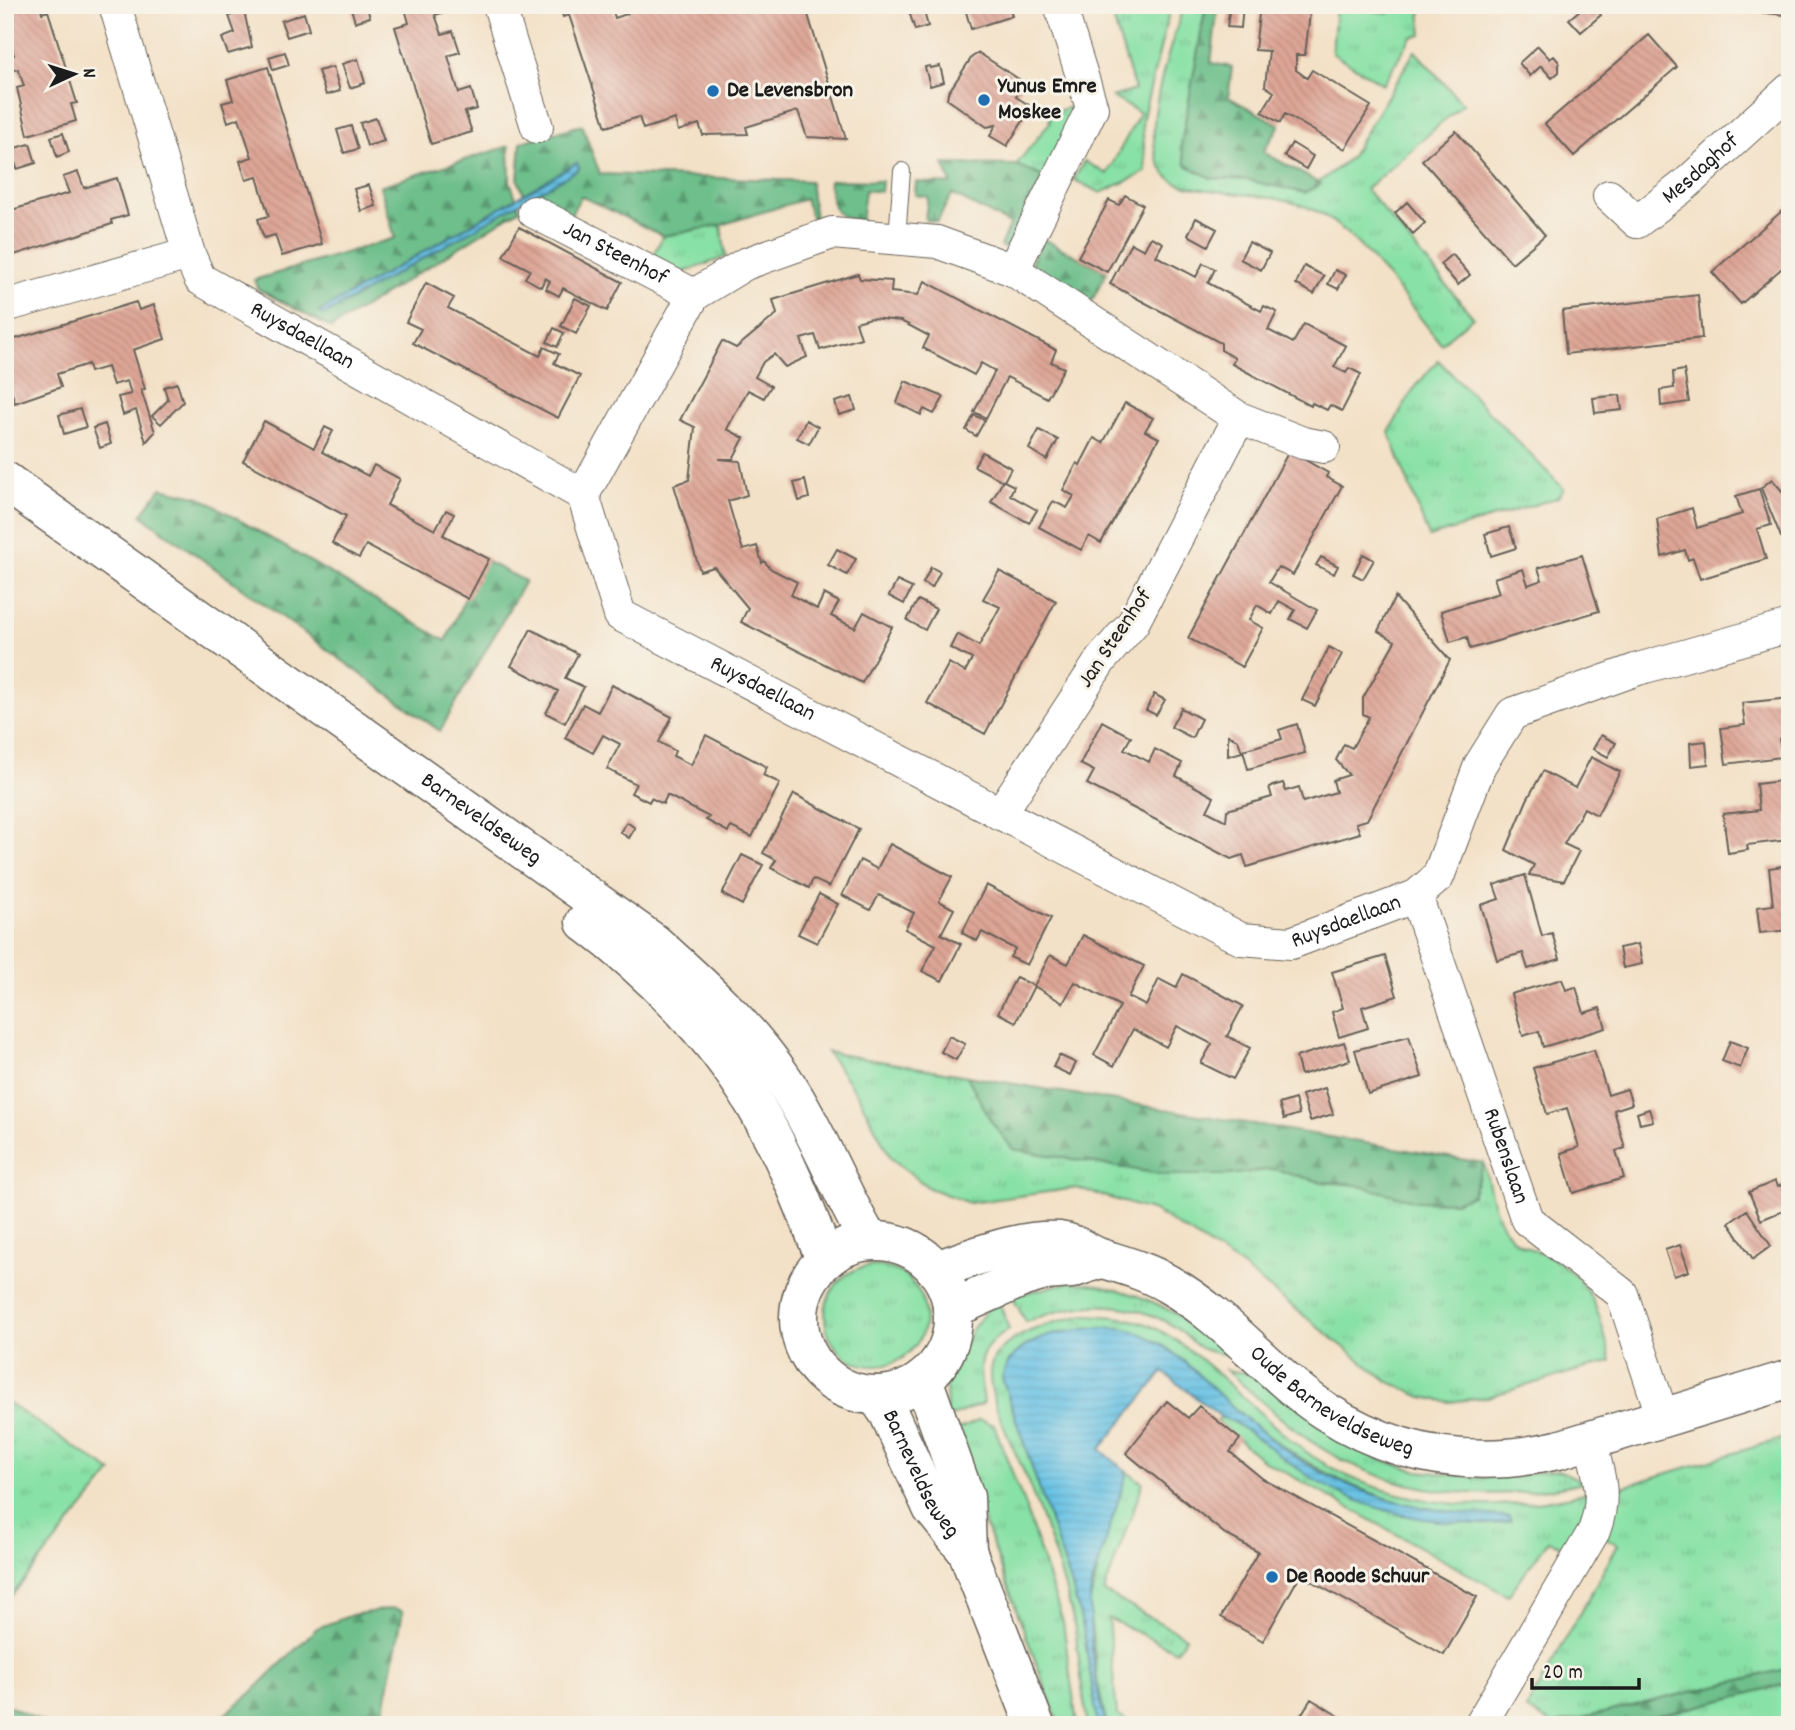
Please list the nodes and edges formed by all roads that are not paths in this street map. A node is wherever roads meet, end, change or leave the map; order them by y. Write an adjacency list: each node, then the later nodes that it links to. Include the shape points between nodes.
1 (115, 5): 10 (street, Ruysdaellaan)
2 (499, 5): 5 (street)
3 (1060, 5): 11 (street, via 1092,108)
4 (1790, 89): 7 (street, Mesdaghof, via 1637,222)
5 (537, 127)
6 (902, 170): 9 (lane)
7 (1609, 196)
8 (534, 212): 12 (street, Jan Steenhof)
9 (897, 238): 11 (street, Jan Steenhof, via 937,242); 12 (street, Jan Steenhof, via 832,233 745,264)
10 (189, 254): 13 (street); 17 (street, Ruysdaellaan, via 200,279)
11 (1013, 270): 14 (street, Jan Steenhof)
12 (694, 295): 17 (street, Jan Steenhof)
13 (5, 306)
14 (1239, 418): 15 (street, Jan Steenhof); 20 (street, Jan Steenhof, via 1133,623 1101,660)
15 (1324, 447)
16 (5, 481): 22 (main road, Barneveldseweg, via 654,943 726,1009 765,1054 785,1082)
17 (583, 495): 20 (street, Ruysdaellaan, via 620,615)
18 (5, 512): 24 (main road, Barneveldseweg, via 604,936 691,1022 754,1103 776,1143)
19 (1790, 626): 21 (street, via 1638,669 1512,714 1480,765)
20 (1000, 814): 21 (street, Ruysdaellaan, via 1241,939 1291,943)
21 (1427, 886): 30 (street, Rubenslaan, via 1527,1220 1622,1294)
22 (869, 1241): 24 (main road, via 844,1247); 25 (main road, via 911,1248)
23 (1100, 1258): 25 (main road, Oude Barneveldseweg, via 1071,1243 1036,1242); 26 (main road, via 1071,1269 1024,1277); 31 (main road, Oude Barneveldseweg, via 1169,1284 1324,1410 1411,1452 1483,1461 1525,1458)
24 (825, 1260): 29 (main road, via 801,1299 799,1325 806,1350 827,1378 850,1390)
25 (936, 1270): 26 (main road)
26 (952, 1309): 27 (main road, via 944,1355)
27 (923, 1379): 29 (main road, via 900,1391); 32 (main road, Barneveldseweg, via 965,1497)
28 (1790, 1380): 30 (main road, Oude Barneveldseweg)
29 (876, 1395): 32 (main road, Barneveldseweg, via 932,1508)
30 (1663, 1418): 31 (main road, Oude Barneveldseweg)
31 (1590, 1441): 34 (street, via 1601,1483 1602,1509 1594,1531)
32 (967, 1551): 33 (main road, Barneveldseweg)
33 (1035, 1725)
34 (1480, 1725)

